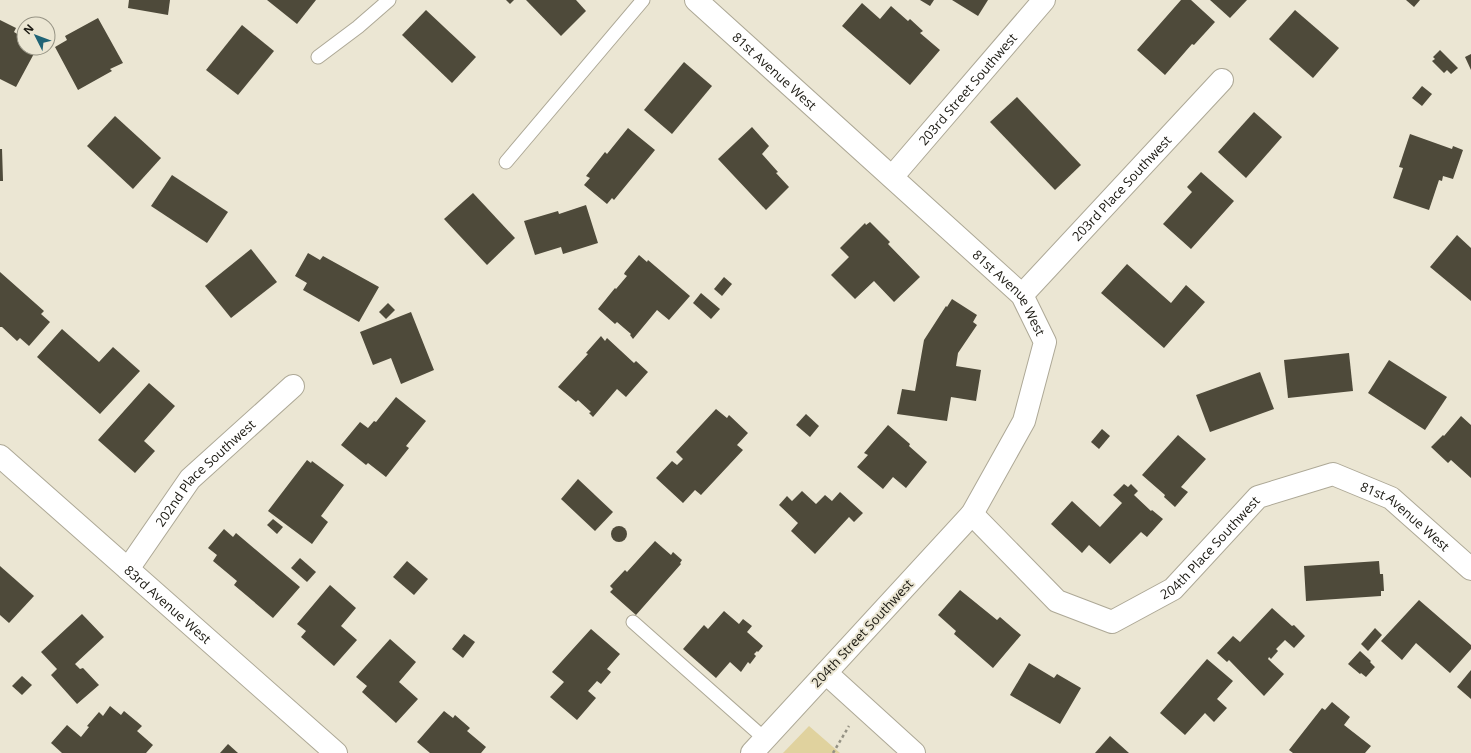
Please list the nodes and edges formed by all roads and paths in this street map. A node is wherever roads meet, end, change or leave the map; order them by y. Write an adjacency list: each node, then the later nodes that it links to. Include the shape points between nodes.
1 (389, 0): 5 (lane)
2 (643, 0): 7 (lane)
3 (696, 0): 8 (street, 81st Avenue West)
4 (1044, 0): 8 (street, 203rd Street Southwest)
5 (318, 57)
6 (1222, 80): 9 (street, 203rd Place Southwest)
7 (506, 162)
8 (892, 177): 9 (street, 81st Avenue West)
9 (1022, 295): 13 (street, 81st Avenue West, via 1045,342 1024,420)
10 (293, 386): 14 (street, 202nd Place Southwest, via 190,479)
11 (0, 456): 14 (street, 83rd Avenue West)
12 (1333, 474): 13 (street, 204th Place Southwest, via 1258,497 1174,590 1112,622 1057,601); 15 (street, 81st Avenue West, via 1391,498)
13 (972, 514): 17 (street, 204th Street Southwest)
14 (128, 569): 20 (street, 83rd Avenue West)
15 (1471, 569)
16 (633, 622): 19 (lane)
17 (826, 672): 18 (street); 19 (street, 204th Street Southwest)
18 (861, 704): 21 (path); 22 (street)
19 (758, 746)
20 (336, 753)
21 (833, 753)
22 (914, 753)

